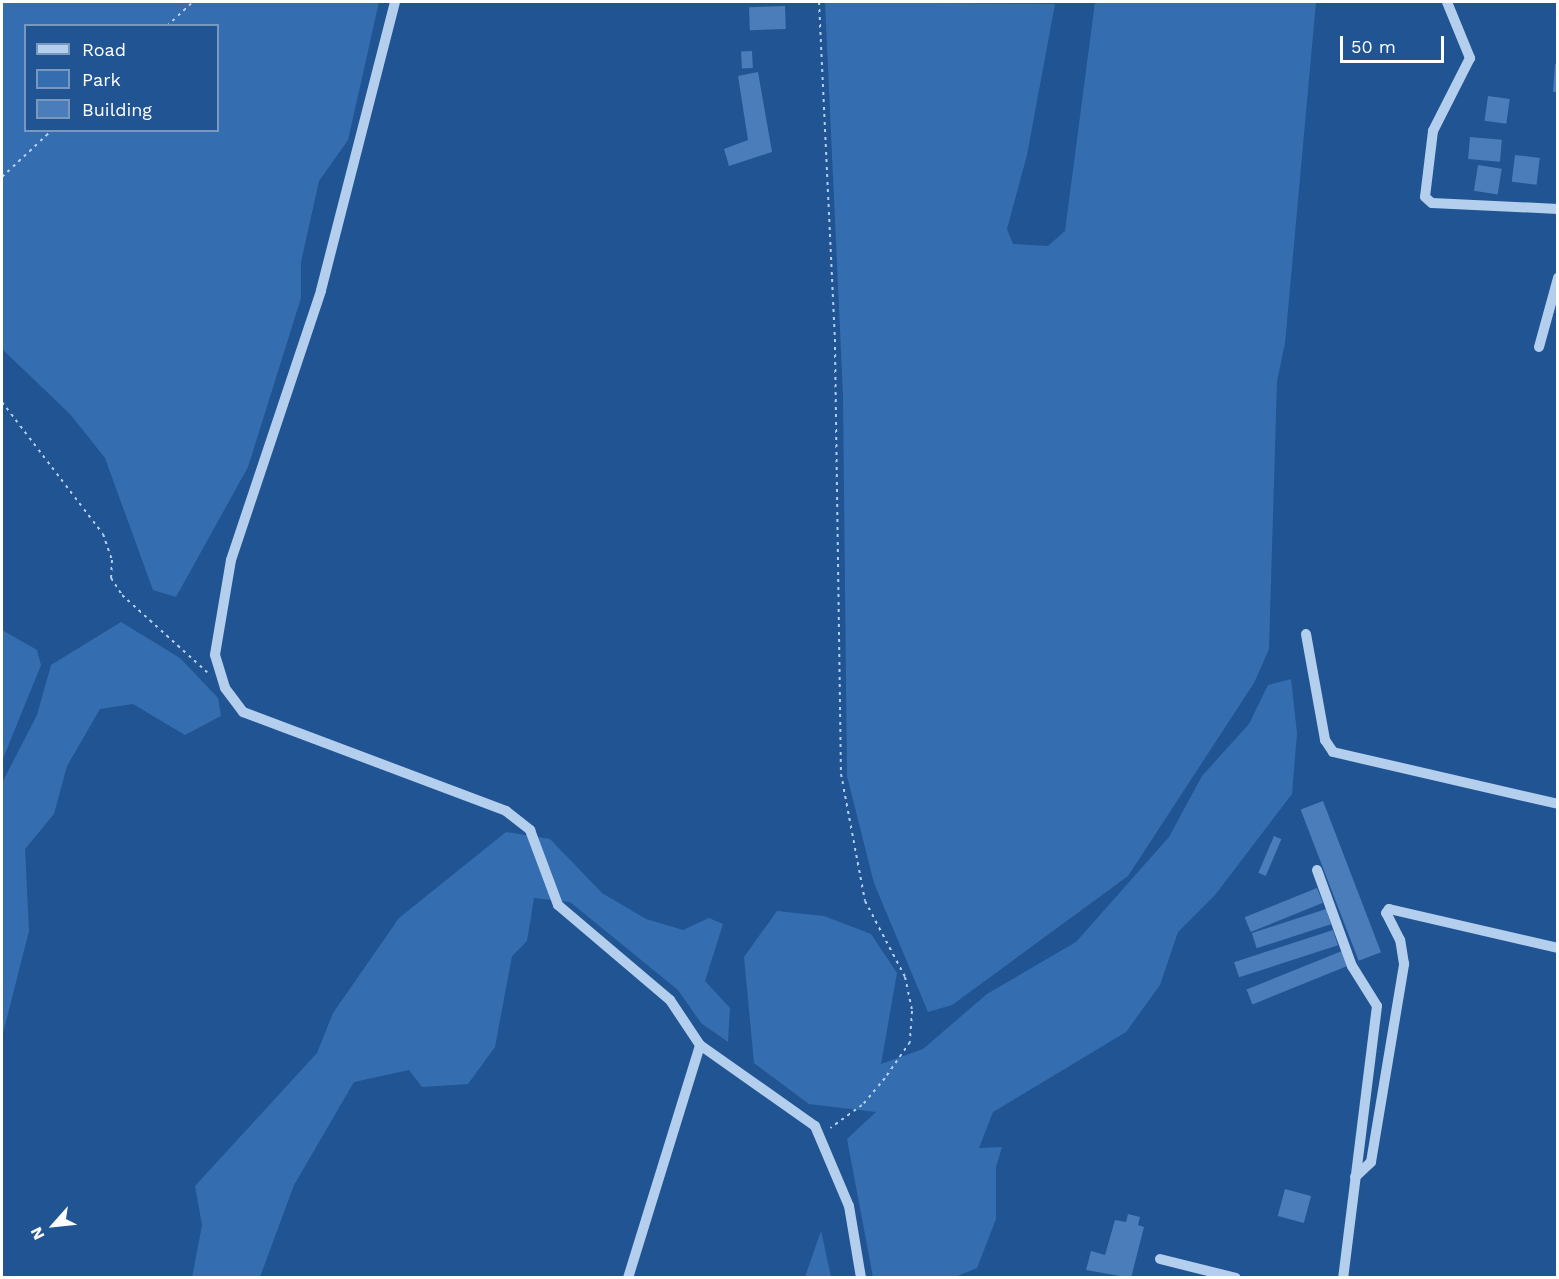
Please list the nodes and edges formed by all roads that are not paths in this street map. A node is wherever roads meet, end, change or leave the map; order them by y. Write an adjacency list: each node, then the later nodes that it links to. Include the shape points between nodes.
1 (395, 2): 10 (street, via 321,291 231,560 215,656 225,688 243,712 506,811 530,830 558,905 670,1000)
2 (1447, 2): 3 (street, via 1470,58 1433,131 1425,197 1432,203)
3 (1557, 209)
4 (1557, 278): 5 (street)
5 (1539, 347)
6 (1305, 634): 7 (street, via 1325,740 1333,752)
7 (1557, 804)
8 (1317, 870): 11 (street, via 1352,966 1377,1006)
9 (1557, 948): 11 (street, via 1389,909 1386,914 1400,940 1404,964 1371,1162)
10 (700, 1045): 13 (street); 14 (street, via 815,1126 849,1206)
11 (1355, 1177): 16 (street)
12 (1160, 1259): 15 (street)
13 (628, 1278)
14 (861, 1278)
15 (1236, 1278)
16 (1342, 1278)

